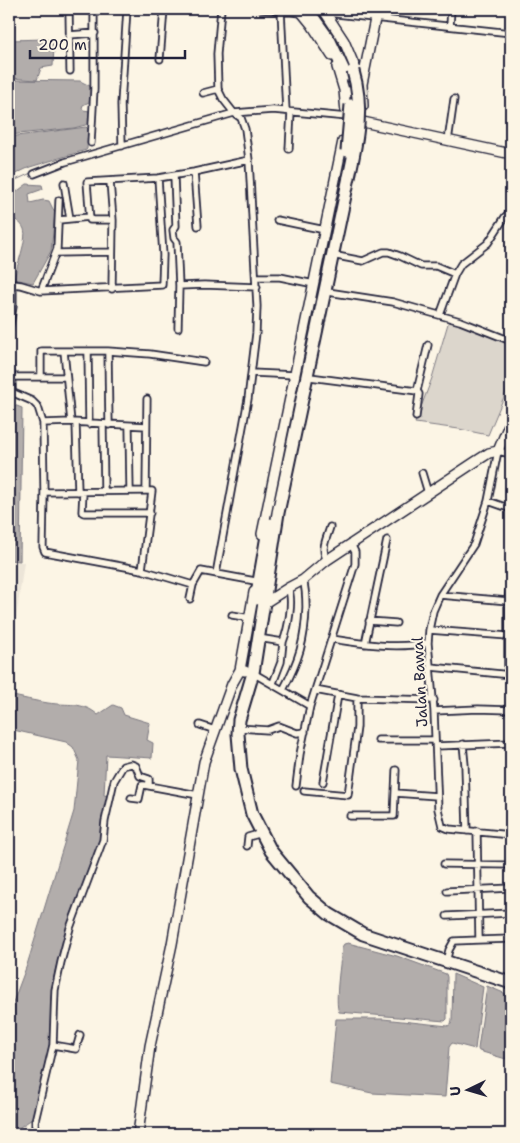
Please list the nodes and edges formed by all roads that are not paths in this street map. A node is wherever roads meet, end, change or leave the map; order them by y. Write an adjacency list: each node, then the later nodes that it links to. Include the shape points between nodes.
1 (68, 9): 17 (street)
2 (94, 9): 15 (street)
3 (127, 9): 32 (street, via 121,96)
4 (164, 9): 18 (street)
5 (221, 9): 22 (street)
6 (261, 9): 10 (street)
7 (315, 9): 20 (highway, via 338,39)
8 (377, 9): 13 (street)
9 (451, 9): 14 (street)
10 (281, 10): 11 (street); 26 (street)
11 (302, 10): 20 (highway, via 330,41); 24 (street, via 332,57)
12 (325, 11): 13 (street); 21 (street, via 344,41)
13 (375, 19): 14 (street); 21 (street)
14 (450, 26): 16 (street)
15 (95, 33): 17 (street); 31 (street)
16 (511, 33)
17 (69, 35): 19 (street)
18 (160, 59)
19 (70, 71)
20 (349, 73): 39 (highway, bridge, via 357,91 359,121)
21 (362, 84): 24 (street); 29 (street)
22 (218, 88): 23 (street); 27 (street)
23 (202, 92)
24 (345, 95): 28 (street)
25 (454, 100): 30 (street)
26 (287, 110): 27 (street); 28 (street); 33 (street)
27 (232, 111): 32 (street); 35 (street, via 243,123)
28 (347, 117): 51 (street)
29 (363, 122): 30 (street); 54 (street)
30 (448, 141): 34 (street)
31 (91, 143)
32 (122, 143): 37 (street)
33 (289, 149)
34 (511, 154)
35 (249, 160): 36 (street); 56 (street)
36 (194, 172): 38 (street); 50 (street)
37 (34, 174)
38 (174, 176): 40 (street); 59 (street, via 176,226 173,233 177,242)
39 (345, 176): 117 (highway, via 278,513); 130 (highway, via 271,511)
40 (158, 178): 41 (street); 61 (street, via 162,285)
41 (110, 181): 45 (street, via 87,182); 48 (street)
42 (64, 183): 43 (street)
43 (67, 202): 46 (street); 47 (street, via 59,203)
44 (511, 211): 55 (street, via 488,244 467,259)
45 (90, 217): 46 (street); 48 (street, via 90,220)
46 (70, 219): 47 (street)
47 (59, 220): 53 (street)
48 (113, 220): 52 (street)
49 (277, 220): 51 (street)
50 (198, 226)
51 (325, 230): 58 (street)
52 (112, 252): 53 (street); 61 (street)
53 (57, 253): 62 (street)
54 (337, 256): 55 (street, via 363,261 388,252 421,266 436,266); 63 (street)
55 (455, 274): 64 (street)
56 (256, 277): 58 (street, via 280,277); 60 (street)
57 (11, 284): 62 (street); 65 (street, via 13,307)
58 (314, 284): 75 (street)
59 (179, 286): 60 (street); 66 (street)
60 (257, 287): 74 (street)
61 (112, 289): 62 (street)
62 (41, 291)
63 (328, 292): 64 (street, via 393,302); 79 (street)
64 (440, 315): 67 (street)
65 (9, 326)
66 (178, 328)
67 (511, 341)
68 (428, 345): 81 (street)
69 (64, 351): 70 (street); 77 (street, via 40,352); 78 (street)
70 (88, 351): 71 (street); 87 (street)
71 (108, 351): 72 (street); 88 (street)
72 (204, 362)
73 (9, 363): 76 (street)
74 (252, 374): 75 (street); 108 (street)
75 (295, 376): 111 (street, via 266,506)
76 (12, 377): 77 (street); 80 (street)
77 (41, 377): 78 (street)
78 (66, 377): 85 (street)
79 (310, 377): 81 (street); 117 (street)
80 (10, 391): 86 (street, via 36,404)
81 (417, 391): 83 (street, via 420,394)
82 (147, 398): 90 (street)
83 (416, 417)
84 (511, 420): 91 (street)
85 (73, 422): 86 (street); 87 (street); 97 (street)
86 (43, 423): 96 (street)
87 (89, 424): 88 (street)
88 (106, 425): 89 (street); 98 (street)
89 (129, 426): 90 (street); 95 (street)
90 (146, 426): 94 (street)
91 (498, 451): 92 (street); 99 (street, via 489,453); 100 (street, Jalan Bawal)
92 (511, 454)
93 (422, 473): 99 (street)
94 (148, 489): 95 (street); 102 (street)
95 (130, 491): 98 (street)
96 (44, 492): 97 (street); 107 (street, via 45,552)
97 (80, 492): 98 (street); 102 (street, via 84,513)
98 (104, 492)
99 (428, 493): 105 (street)
100 (488, 501): 101 (street); 114 (street, Jalan Bawal, via 474,544)
101 (511, 509)
102 (150, 513): 107 (street)
103 (330, 527): 106 (street, via 324,542)
104 (387, 540): 120 (street)
105 (351, 544): 106 (street); 125 (street, via 355,564)
106 (327, 560): 110 (street)
107 (142, 570): 112 (street)
108 (216, 574): 111 (street); 112 (street, via 201,571)
109 (511, 574): 116 (street)
110 (303, 580): 113 (street); 133 (street, via 306,597 302,644)
111 (255, 581): 119 (street)
112 (193, 585): 115 (street)
113 (288, 588): 117 (street); 126 (street, via 291,604)
114 (440, 594): 116 (street); 122 (street, Jalan Bawal)
115 (190, 599)
116 (508, 601): 123 (street)
117 (265, 603): 124 (highway)
118 (232, 615): 119 (street)
119 (250, 618): 130 (street)
120 (369, 621): 121 (street); 128 (street)
121 (396, 623)
122 (429, 630): 123 (street); 127 (street, Jalan Bawal)
123 (508, 636): 131 (street)
124 (258, 638): 126 (street); 130 (highway)
125 (332, 639): 128 (street); 134 (street)
126 (283, 642): 132 (street, via 282,662)
127 (428, 643): 128 (street); 129 (street, Jalan Bawal)
128 (365, 644)
129 (431, 667): 131 (street); 137 (street, Jalan Bawal)
130 (246, 671): 132 (street); 142 (highway); 143 (street, via 232,684)
131 (510, 675)
132 (273, 683): 133 (street)
133 (284, 690): 138 (street)
134 (315, 690): 135 (street); 138 (street)
135 (338, 695): 136 (street); 150 (street)
136 (357, 698): 137 (street); 153 (street, via 357,727 348,795)
137 (434, 700): 140 (street, Jalan Bawal)
138 (310, 706): 144 (street)
139 (511, 710): 140 (street)
140 (434, 711): 146 (street, Jalan Bawal)
141 (200, 725): 143 (street)
142 (238, 728): 144 (street, via 268,730 279,726 297,733); 161 (highway, via 240,769 252,814)
143 (215, 730): 155 (street)
144 (305, 732): 152 (street)
145 (378, 740): 146 (street)
146 (436, 743): 148 (street); 156 (street, Jalan Bawal)
147 (511, 743): 148 (street)
148 (462, 744): 159 (street)
149 (396, 770): 154 (street)
150 (323, 782)
151 (149, 786): 155 (street); 157 (street, via 142,785 138,799); 178 (street, via 149,779 140,776 132,764 123,766 116,776 103,840 73,919 61,962 54,1005)
152 (296, 786)
153 (304, 791)
154 (395, 793): 156 (street); 158 (street, via 394,816)
155 (198, 795): 180 (street, via 150,1046)
156 (437, 796): 159 (street, Jalan Bawal, via 442,826)
157 (131, 798)
158 (350, 816)
159 (467, 831): 162 (street, Jalan Bawal)
160 (511, 835): 162 (street, Jalan Bawal)
161 (263, 836): 163 (street, via 248,837); 175 (highway, via 270,851 309,898 339,922 363,934)
162 (477, 837): 165 (street)
163 (247, 846)
164 (444, 864): 165 (street)
165 (477, 864): 166 (street); 168 (street)
166 (511, 864)
167 (511, 888): 168 (street)
168 (478, 890): 169 (street); 171 (street)
169 (446, 891)
170 (511, 913): 171 (street)
171 (478, 914): 172 (street); 174 (street)
172 (448, 916)
173 (511, 939): 174 (street)
174 (479, 940): 175 (street, via 454,941)
175 (446, 962): 176 (highway)
176 (511, 983)
177 (80, 1035): 178 (street, via 76,1049)
178 (53, 1045): 179 (street, via 34,1121)
179 (35, 1134)
180 (138, 1134)

